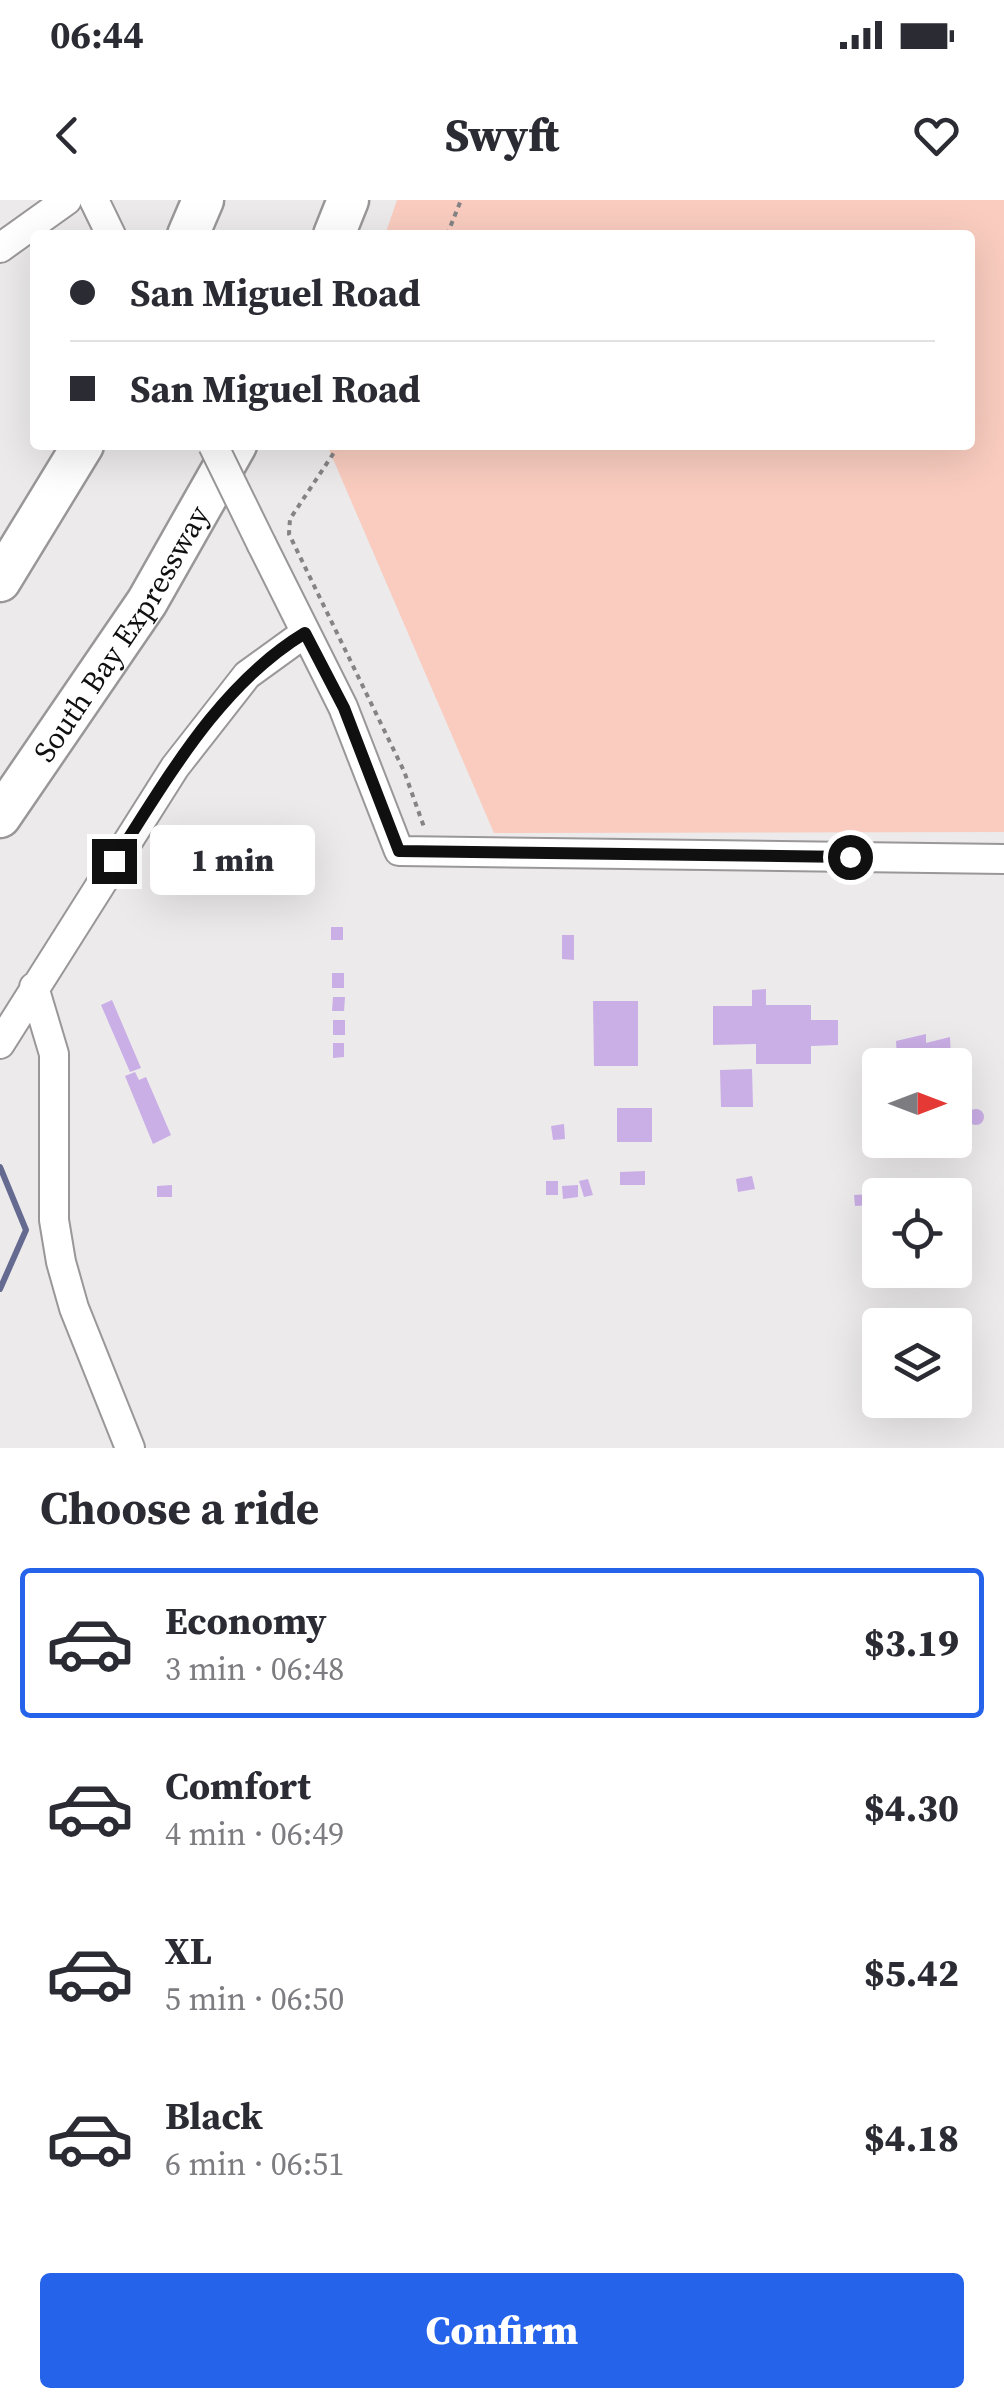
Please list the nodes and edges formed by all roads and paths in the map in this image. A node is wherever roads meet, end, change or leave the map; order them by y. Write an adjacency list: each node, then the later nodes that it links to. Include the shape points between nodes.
1 (67, 200): 10 (street)
2 (94, 200): 6 (street)
3 (203, 200): 7 (highway)
4 (348, 200): 8 (highway)
5 (461, 200): 9 (path)
6 (108, 230)
7 (190, 230)
8 (336, 230)
9 (449, 230)
10 (0, 248)
11 (80, 450): 15 (highway)
12 (215, 450): 16 (street, bridge)
13 (233, 450): 17 (highway, South Bay Expressway, via 146,602)
14 (336, 450): 18 (path, via 290,519 289,534 404,771)
15 (0, 581)
16 (305, 633): 18 (street, via 344,708 399,851); 20 (street, via 247,675 187,751)
17 (0, 817)
18 (429, 851): 19 (street)
19 (1004, 859)
20 (34, 987): 21 (street); 22 (street, via 54,1054 54,1220 61,1262)
21 (0, 1044)
22 (130, 1448)

